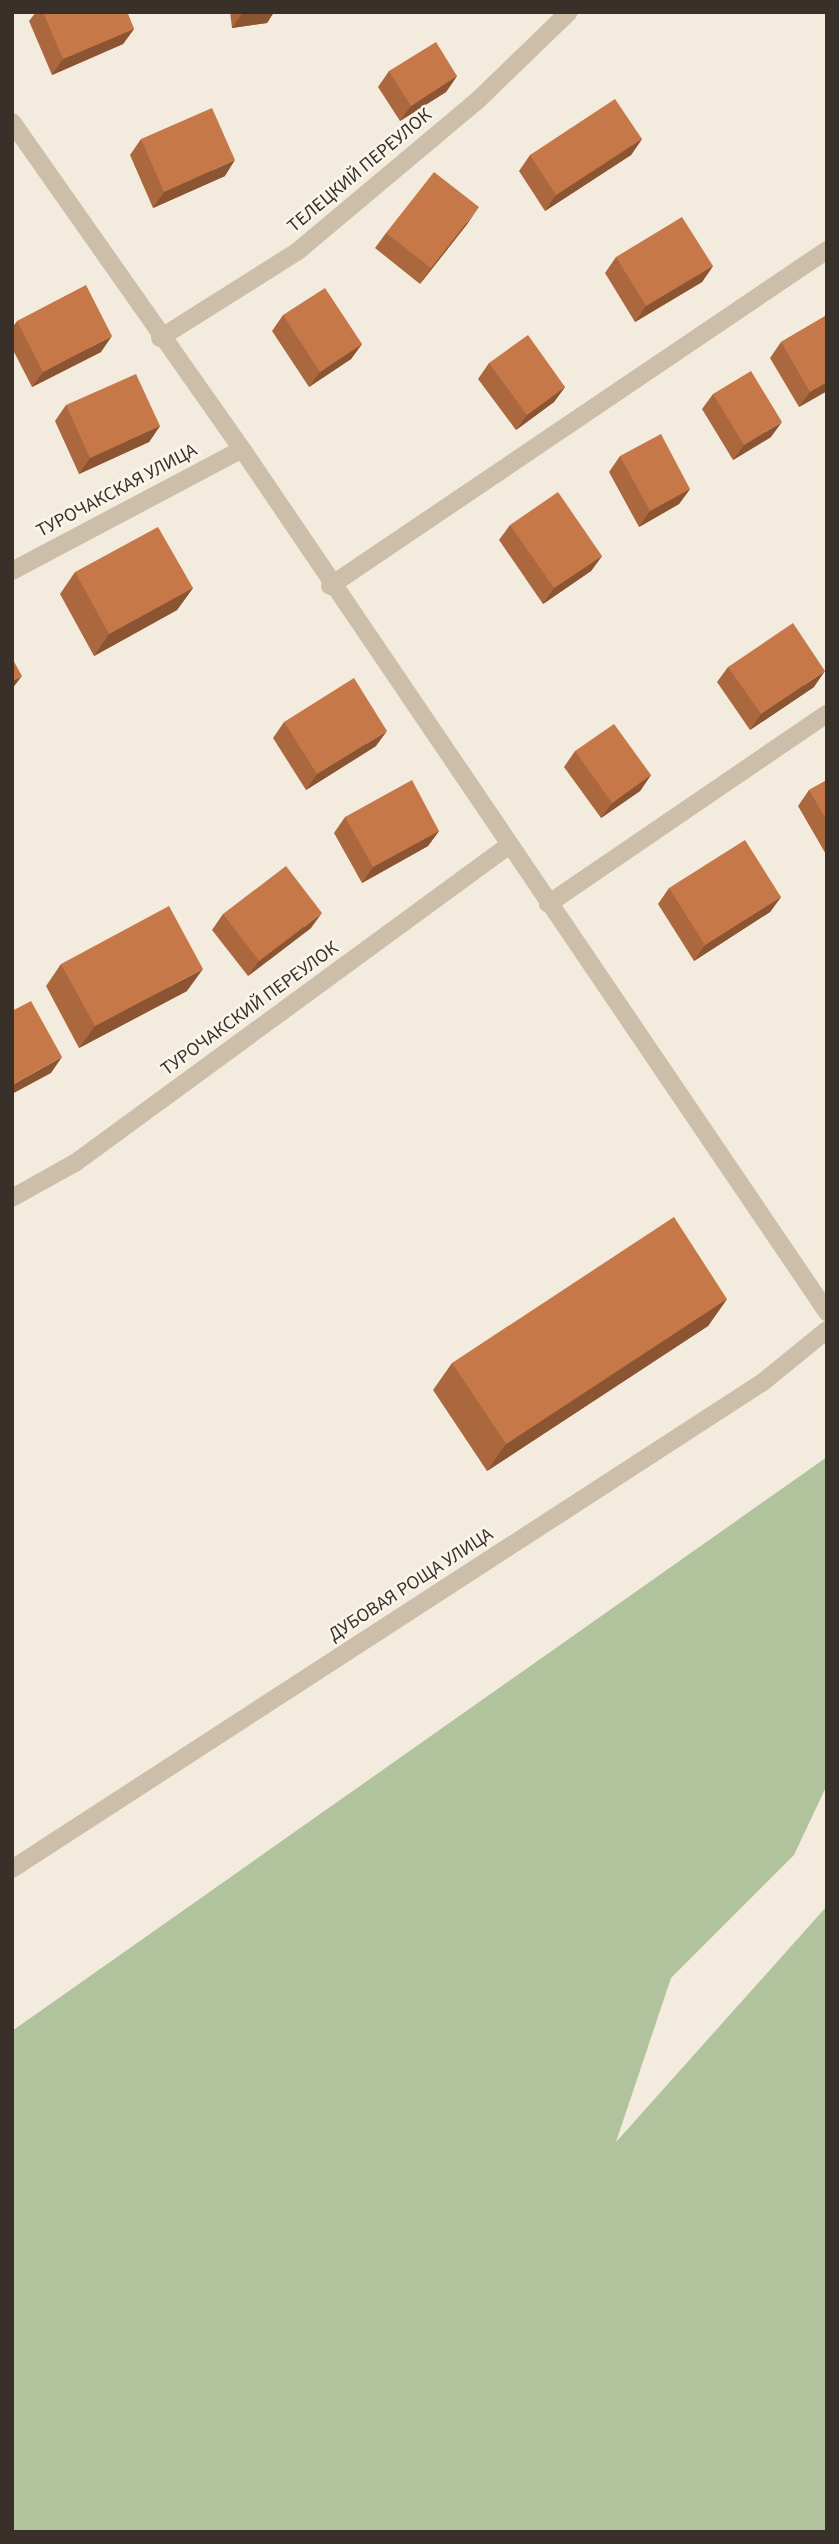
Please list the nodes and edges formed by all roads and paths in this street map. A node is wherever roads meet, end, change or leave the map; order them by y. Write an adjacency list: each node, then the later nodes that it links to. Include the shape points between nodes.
1 (569, 12): 4 (street, ТЕЛЕЦКИЙ ПЕРЕУЛОК, via 477,102 298,251)
2 (12, 122): 4 (street)
3 (827, 250): 7 (street)
4 (160, 338): 5 (street)
5 (242, 449): 6 (street, ТУРОЧАКСКАЯ УЛИЦА); 7 (street)
6 (12, 571)
7 (330, 586): 9 (street)
8 (827, 714): 10 (street)
9 (508, 846): 10 (street); 11 (street, ТУРОЧАКСКИЙ ПЕРЕУЛОК, via 75,1163)
10 (548, 904): 12 (street)
11 (12, 1198)
12 (827, 1312)
13 (827, 1330): 14 (street, ДУБОВАЯ РОЩА УЛИЦА, via 763,1382)
14 (12, 1869)

